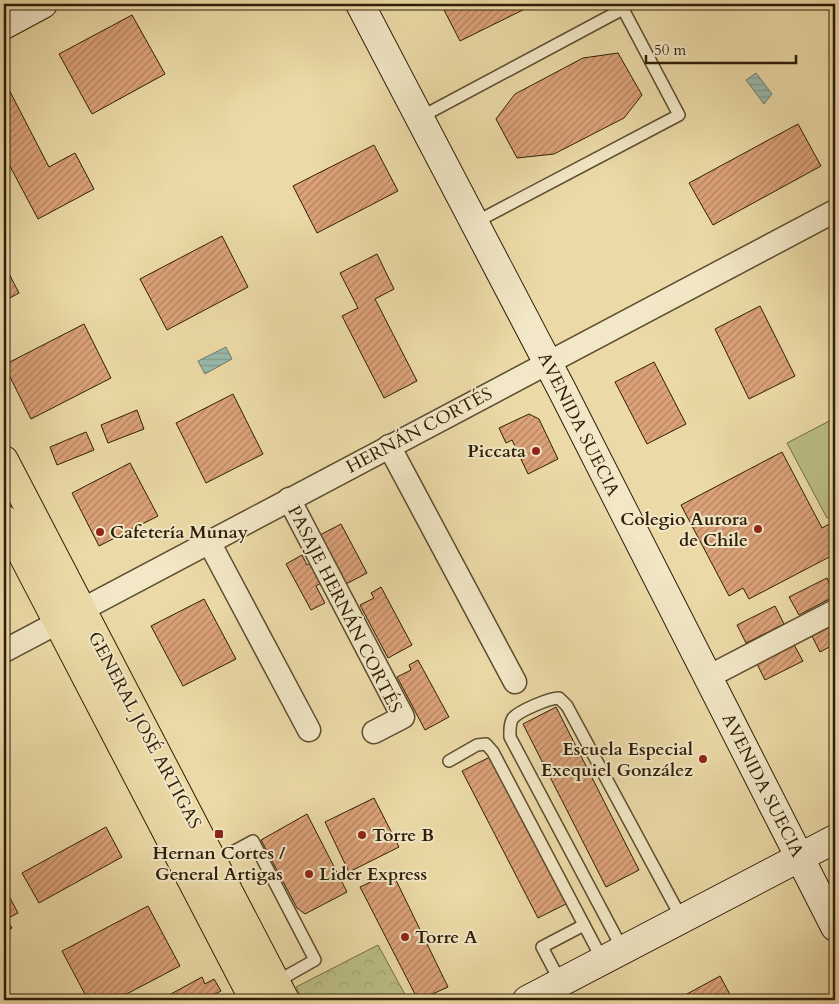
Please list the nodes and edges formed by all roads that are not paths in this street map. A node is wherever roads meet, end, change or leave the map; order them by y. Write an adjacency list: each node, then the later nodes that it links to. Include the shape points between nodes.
1 (43, 4): 3 (street)
2 (360, 4): 4 (street, AVENIDA SUECIA)
3 (4, 25)
4 (419, 118): 6 (street, AVENIDA SUECIA); 6 (lane, via 623,9 679,114)
5 (835, 211): 7 (street, HERNÁN CORTÉS)
6 (474, 223): 7 (street, AVENIDA SUECIA)
7 (547, 362): 8 (street, HERNÁN CORTÉS); 17 (street, AVENIDA SUECIA)
8 (389, 446): 10 (street, HERNÁN CORTÉS); 18 (street)
9 (4, 460): 13 (main road, GENERAL JOSÉ ARTIGAS)
10 (289, 499): 12 (street, HERNÁN CORTÉS); 20 (street, PASAJE HERNÁN CORTÉS, via 403,717)
11 (4, 519): 15 (main road, GENERAL JOSÉ ARTIGAS)
12 (209, 542): 13 (street, HERNÁN CORTÉS); 19 (street)
13 (82, 610): 15 (street, HERNÁN CORTÉS); 24 (main road, GENERAL JOSÉ ARTIGAS)
14 (835, 611): 17 (street)
15 (57, 623): 16 (street, HERNÁN CORTÉS); 31 (main road, GENERAL JOSÉ ARTIGAS)
16 (4, 651)
17 (708, 677): 23 (street, AVENIDA SUECIA)
18 (515, 682)
19 (309, 730)
20 (374, 732)
21 (448, 760): 26 (lane, via 477,745 486,744)
22 (835, 839): 23 (street)
23 (800, 858): 25 (street); 27 (street, AVENIDA SUECIA)
24 (214, 862): 30 (main road, GENERAL JOSÉ ARTIGAS); 30 (lane, via 253,841 315,960)
25 (682, 919): 28 (street); 28 (lane, via 567,706 559,698 549,698 514,717 510,724 510,737)
26 (584, 925): 28 (lane); 29 (lane, via 542,947)
27 (835, 927)
28 (613, 956): 29 (street)
29 (561, 982): 32 (street)
30 (281, 991)
31 (254, 1000)
32 (527, 1000)

